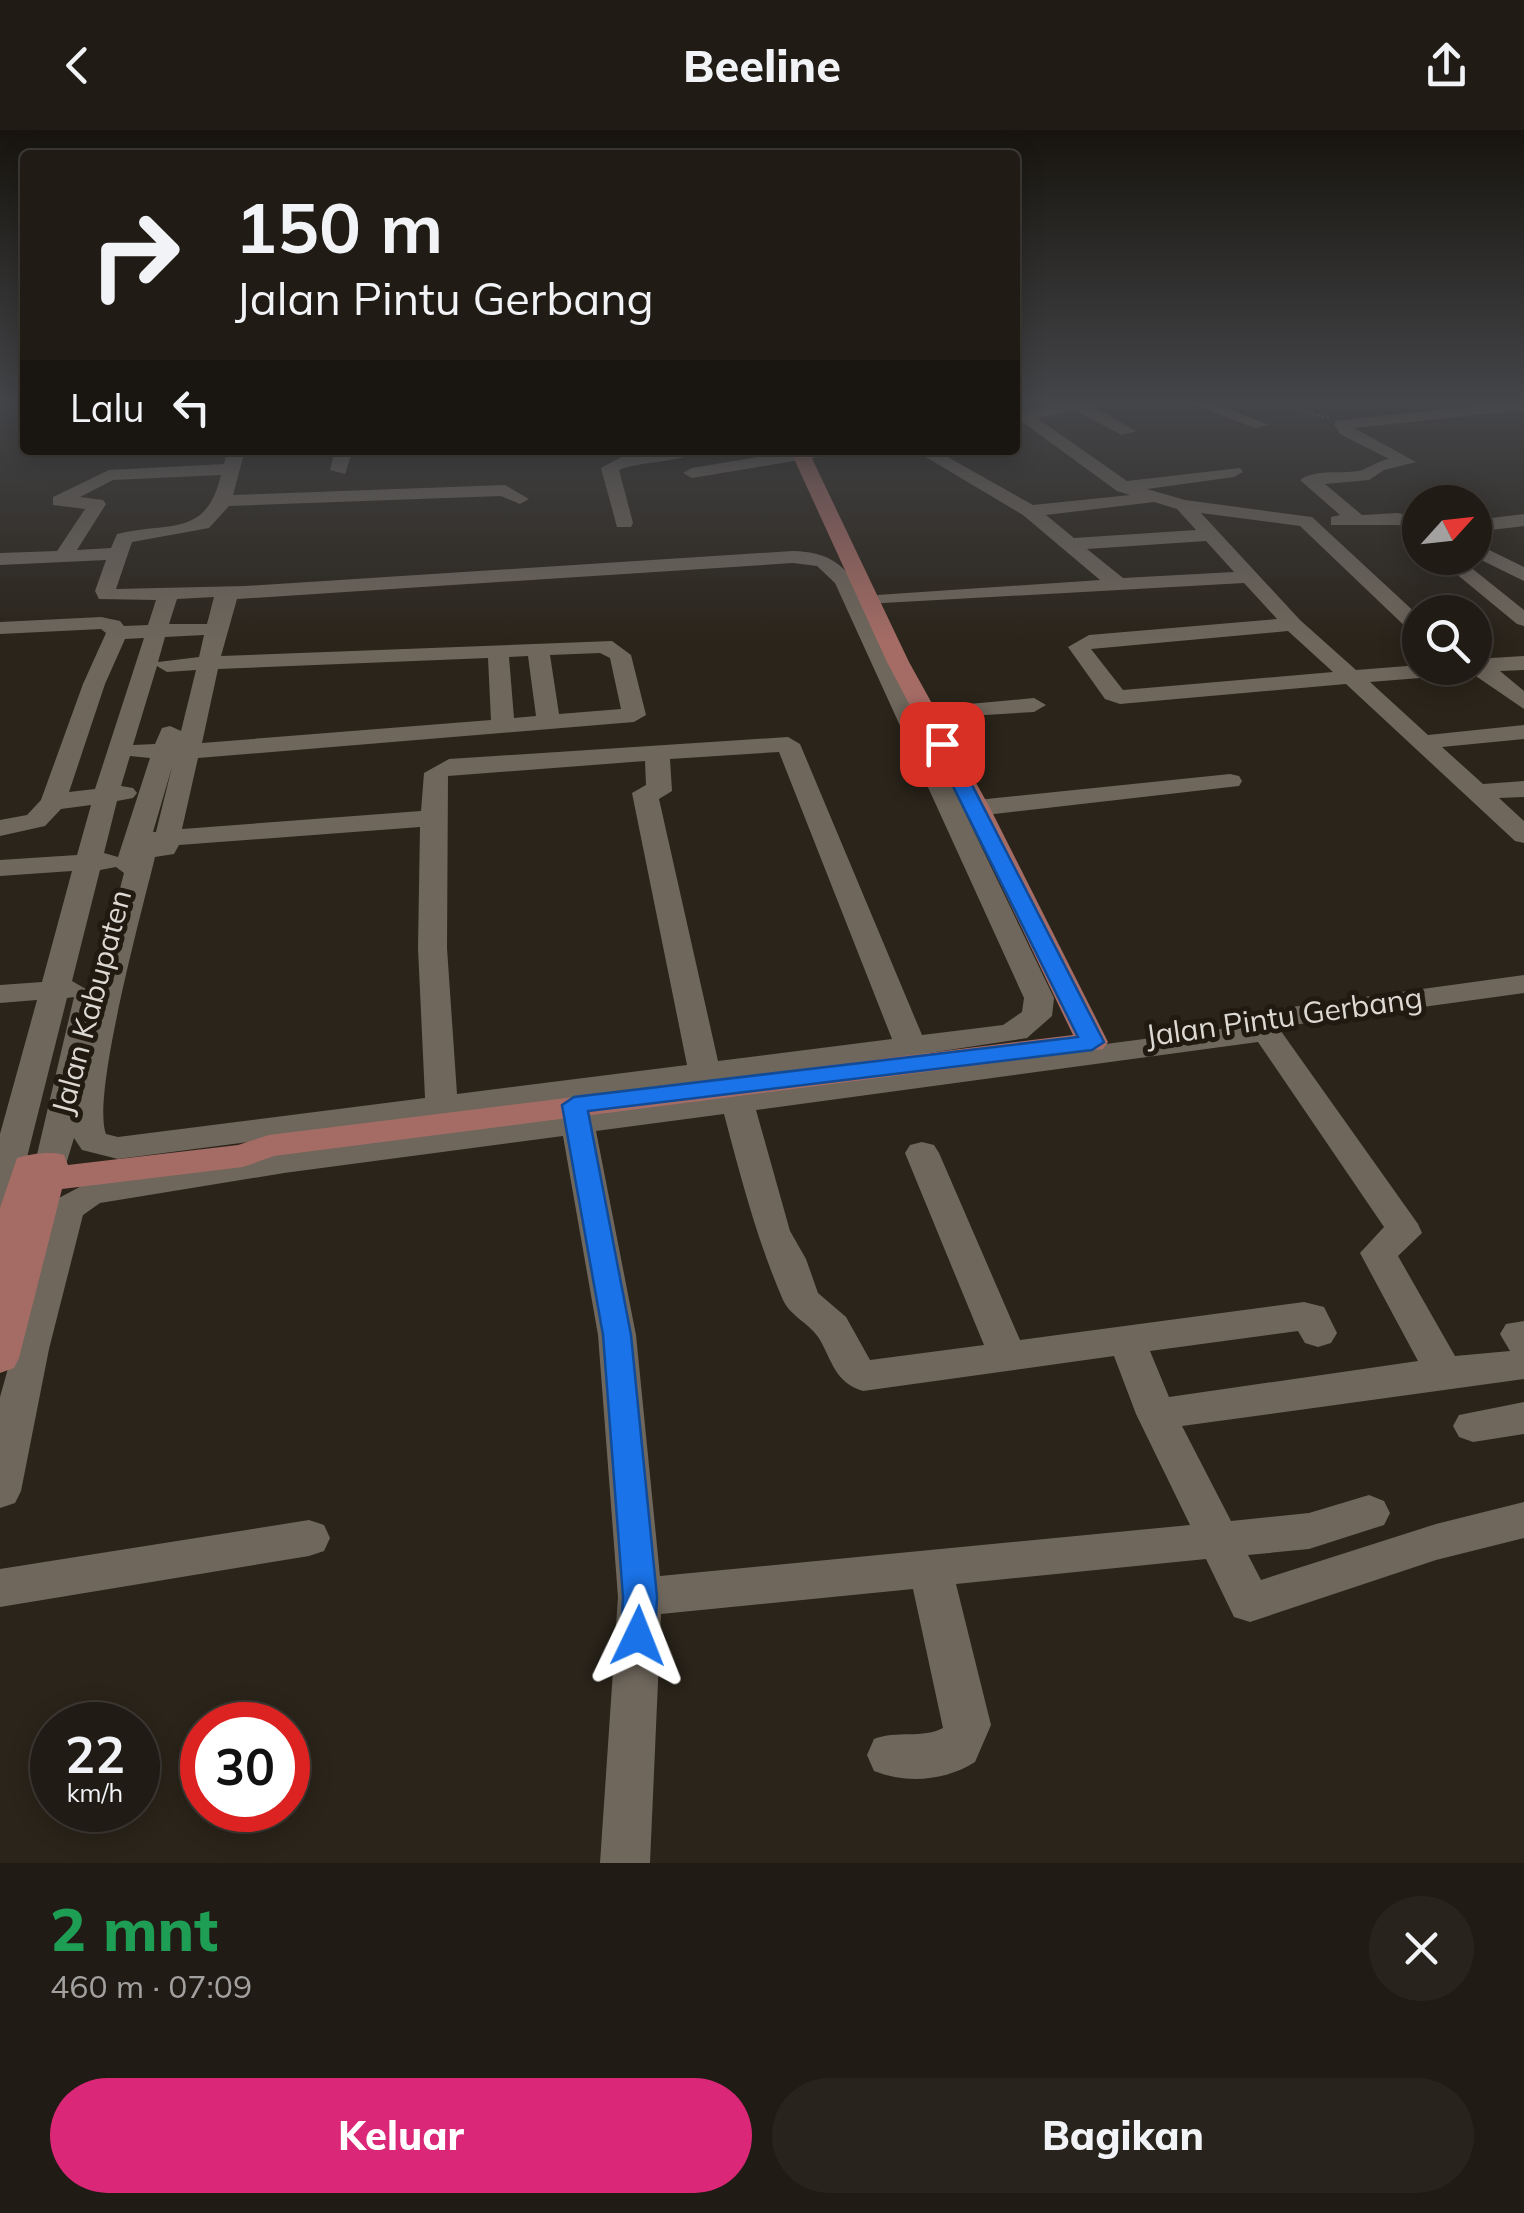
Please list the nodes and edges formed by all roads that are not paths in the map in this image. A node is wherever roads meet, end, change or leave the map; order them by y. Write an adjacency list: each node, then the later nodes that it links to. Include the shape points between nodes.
1 (92, 481): 25 (street, via 58,502 97,504)
2 (228, 481): 12 (street)
3 (613, 481): 19 (street)
4 (814, 481): 23 (main road)
5 (978, 481): 14 (street)
6 (1114, 481): 9 (street)
7 (1168, 481): 9 (street)
8 (1310, 481): 17 (street)
9 (1123, 487): 10 (street)
10 (1156, 498): 13 (street); 14 (street)
11 (520, 499): 12 (street, via 505,490)
12 (222, 500): 24 (street, via 204,526 128,536)
13 (1183, 505): 16 (street); 21 (street)
14 (1030, 510): 22 (street)
15 (1524, 520): 20 (street)
16 (1305, 521): 17 (street); 36 (street)
17 (1358, 521): 18 (street)
18 (1402, 521)
19 (624, 523)
20 (1492, 524)
21 (1208, 535): 22 (street); 30 (street)
22 (1072, 544): 31 (street)
23 (846, 550): 32 (street); 34 (main road)
24 (116, 554): 25 (street); 33 (street)
25 (62, 556): 27 (street)
26 (1492, 558): 29 (street)
27 (0, 559)
28 (1468, 575): 38 (street)
29 (1524, 576)
30 (1247, 578): 31 (street); 39 (street)
31 (1120, 586): 34 (street)
32 (189, 593): 33 (street); 41 (street); 41 (street, Jalan Kabupaten)
33 (106, 595): 35 (street, via 72,605)
34 (875, 608): 37 (street); 53 (main road)
35 (0, 609)
36 (1402, 611)
37 (944, 614)
38 (1524, 620)
39 (1293, 624): 49 (street); 49 (street, via 1079,646 1120,697)
40 (0, 628): 42 (street, via 101,623)
41 (179, 630): 42 (street); 45 (street, Jalan Kabupaten); 65 (street)
42 (117, 633): 66 (street)
43 (538, 648): 44 (street); 54 (street, via 614,650); 55 (street)
44 (498, 650): 45 (street); 57 (street)
45 (188, 664): 60 (street, Jalan Kabupaten); 60 (street); 79 (street, via 222,600 233,593 793,557 834,564 1040,1007 1016,1031)
46 (1524, 664): 47 (street)
47 (1492, 665)
48 (1402, 672): 49 (street)
49 (1352, 676): 59 (street)
50 (1492, 680): 51 (street)
51 (1524, 702)
52 (1034, 705): 53 (street)
53 (924, 713): 67 (main road)
54 (634, 715): 55 (street); 56 (street, via 638,732 650,735)
55 (548, 723): 57 (street)
56 (753, 726)
57 (503, 727): 60 (street)
58 (1524, 732): 59 (street)
59 (1425, 742): 64 (street)
60 (163, 751): 65 (street, Jalan Kabupaten); 71 (street)
61 (656, 751): 68 (street, via 441,768); 79 (street, via 788,744); 80 (street, via 658,790 645,793)
62 (1230, 780): 67 (street)
63 (1524, 788): 64 (street)
64 (1478, 792): 70 (street)
65 (127, 793): 66 (street); 72 (street); 72 (street, Jalan Kabupaten)
66 (54, 802): 69 (street, via 36,821)
67 (977, 808): 78 (main road)
68 (433, 818): 71 (street); 82 (street, via 431,987)
69 (0, 828)
70 (1524, 835)
71 (167, 838): 72 (street); 82 (street, via 165,848 144,851 120,946 88,1101 86,1131 94,1142 118,1148)
72 (115, 853): 73 (street); 75 (street); 84 (street, Jalan Kabupaten, via 100,949)
73 (0, 868)
74 (1524, 984): 77 (street, Jalan Pintu Gerbang)
75 (62, 990): 76 (street); 84 (street); 84 (street, Jalan Kabupaten)
76 (0, 994)
77 (1262, 1026): 78 (street, Jalan Pintu Gerbang); 80 (street); 91 (street, via 1400,1224 1404,1233 1378,1253)
78 (1092, 1042): 79 (main road, Jalan Pintu Gerbang)
79 (915, 1056): 80 (main road, Jalan Pintu Gerbang)
80 (721, 1088): 81 (street); 82 (street); 89 (street, via 802,1300 833,1327 858,1373 870,1378)
81 (576, 1114): 82 (main road); 95 (street, via 76,1200 67,1209 30,1349); 102 (street, via 617,1335)
82 (442, 1115): 84 (main road, via 243,1156)
83 (922, 1153): 89 (street)
84 (31, 1177): 85 (main road, Jalan Kabupaten)
85 (7, 1274): 90 (main road, Jalan Kabupaten)
86 (1318, 1332): 87 (street, via 1304,1316)
87 (1126, 1338): 89 (street); 92 (street)
88 (1522, 1347): 91 (street)
89 (1008, 1356)
90 (0, 1358)
91 (1444, 1372): 92 (street)
92 (1156, 1414): 99 (street)
93 (1524, 1418): 94 (street)
94 (1473, 1426)
95 (0, 1491)
96 (1369, 1514): 99 (street, via 1309,1531)
97 (1524, 1520): 99 (street, via 1253,1603)
98 (309, 1538): 101 (street)
99 (1222, 1540): 100 (street)
100 (930, 1568): 102 (street); 103 (street, via 966,1740 937,1755)
101 (0, 1588)
102 (640, 1597): 104 (street)
103 (892, 1755)
104 (625, 1863)

